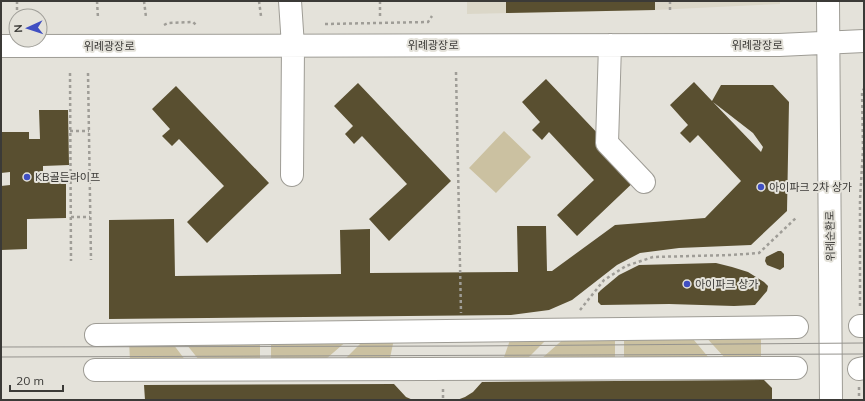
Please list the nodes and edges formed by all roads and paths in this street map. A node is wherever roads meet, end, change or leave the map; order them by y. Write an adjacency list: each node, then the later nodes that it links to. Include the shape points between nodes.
1 (97, 1): 13 (path)
2 (144, 1): 12 (path)
3 (259, 1): 9 (path)
4 (290, 1): 19 (street)
5 (380, 1): 10 (path)
6 (670, 1): 8 (path)
7 (828, 1): 16 (street, 위례순환로)
8 (670, 10)
9 (261, 16)
10 (380, 16)
11 (432, 16): 14 (path, via 428,22)
12 (146, 17)
13 (98, 18)
14 (322, 24)
15 (864, 41): 16 (street, 위례광장로)
16 (828, 43): 17 (street, 위례광장로); 43 (street, 위례순환로)
17 (610, 45): 19 (street, 위례광장로); 29 (street, via 607,143)
18 (1, 46): 19 (street, 위례광장로)
19 (293, 46): 28 (street)
20 (456, 72): 35 (path)
21 (70, 73): 24 (path)
22 (88, 73): 25 (path)
23 (864, 90): 36 (path, via 860,200)
24 (70, 131): 25 (path); 26 (path)
25 (89, 131): 27 (path)
26 (70, 174): 27 (path); 30 (path)
27 (90, 174): 31 (path)
28 (292, 175)
29 (644, 182)
30 (70, 217): 31 (path); 34 (path)
31 (90, 217): 33 (path)
32 (797, 217): 38 (path, via 759,253 653,257 626,266 604,280)
33 (91, 260)
34 (71, 261)
35 (461, 316)
36 (862, 326)
37 (797, 327): 38 (street)
38 (562, 330): 39 (street)
39 (96, 335)
40 (796, 368): 42 (street)
41 (861, 368): 44 (path)
42 (95, 370)
43 (832, 400)
44 (859, 400)

